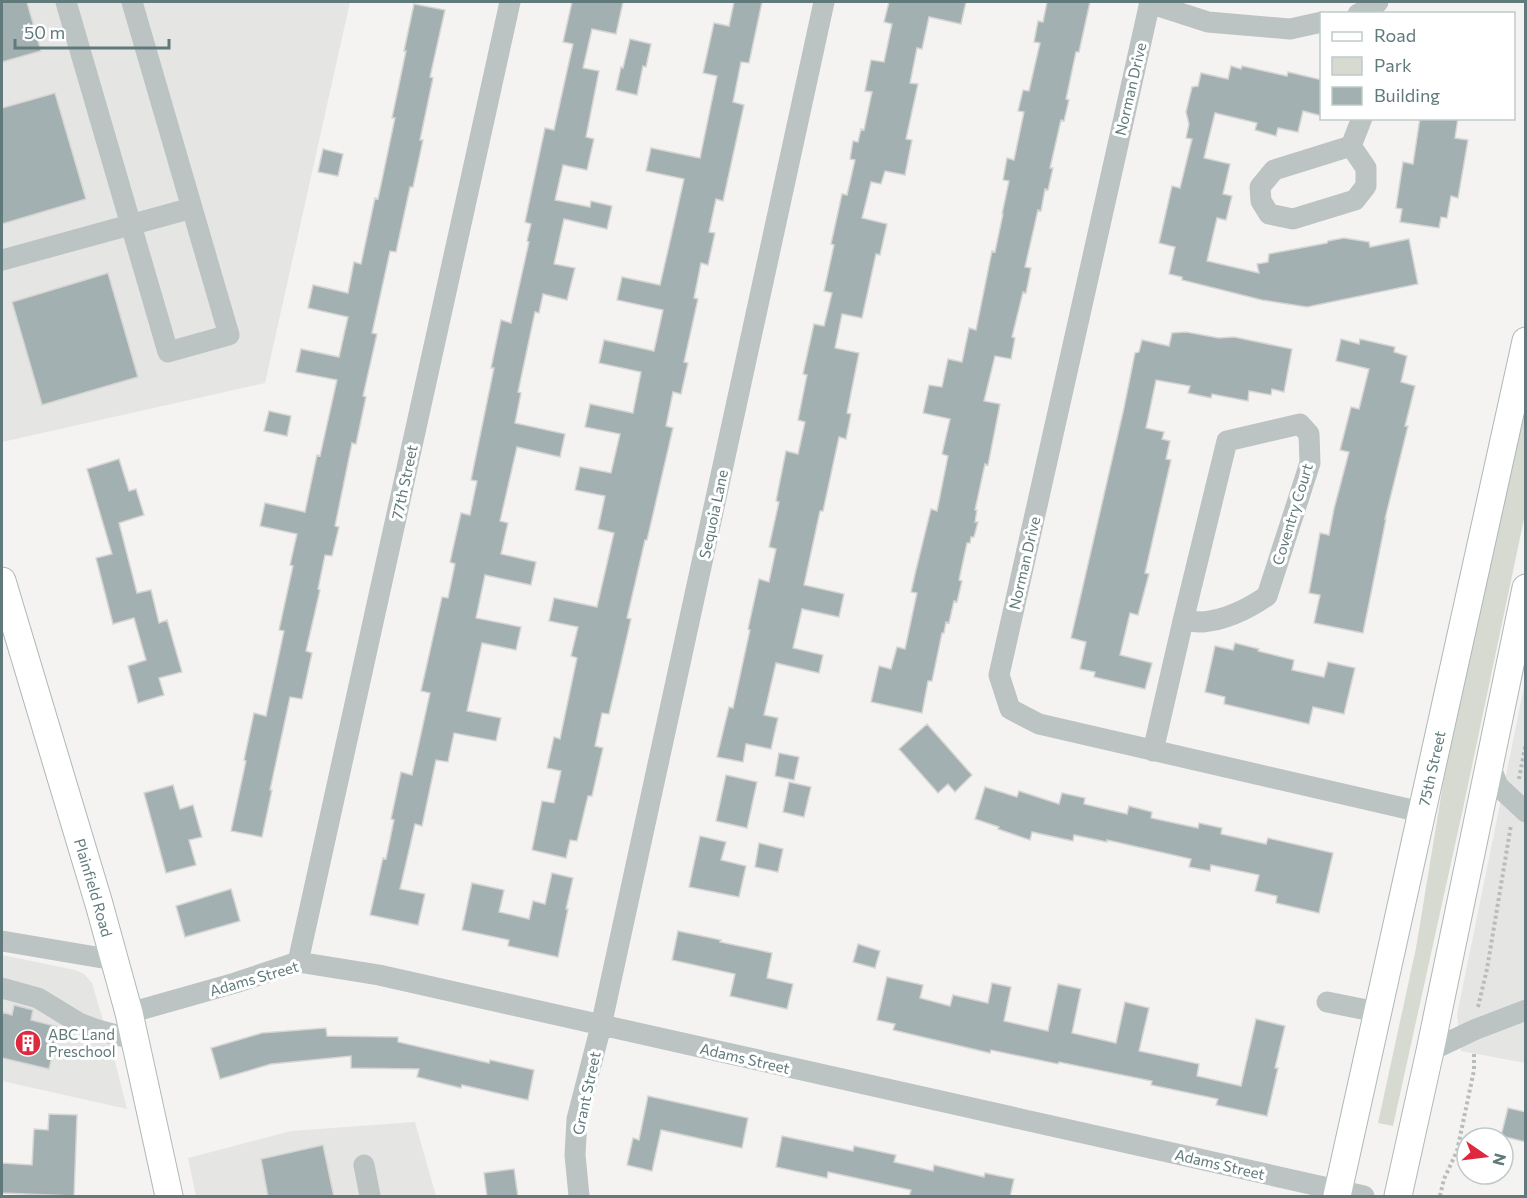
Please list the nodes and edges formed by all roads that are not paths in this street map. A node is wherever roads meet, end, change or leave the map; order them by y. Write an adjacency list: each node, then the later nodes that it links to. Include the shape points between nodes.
1 (66, 2): 12 (street)
2 (132, 2): 11 (street)
3 (510, 2): 24 (street, 77th Street)
4 (824, 2): 30 (street, Sequoia Lane)
5 (1150, 2): 8 (street, via 1208,22 1290,29); 18 (street, Norman Drive, via 999,675 1010,709 1039,724)
6 (1378, 2): 7 (street)
7 (1362, 12)
8 (1320, 22)
9 (1361, 120): 10 (street)
10 (1351, 146): 10 (street, via 1366,168 1366,186 1355,200 1293,219 1269,214 1261,201 1260,187 1274,170)
11 (192, 208): 12 (street); 12 (street, via 229,334 168,352)
12 (131, 225): 13 (street)
13 (2, 260)
14 (1526, 341): 20 (main road, 75th Street)
15 (2, 581): 23 (main road, Plainfield Road)
16 (1526, 588): 19 (main road)
17 (1183, 621): 17 (street, Coventry Court, via 1227,441 1300,424 1309,435 1310,464 1267,596 1229,616 1204,622); 18 (street, Coventry Court)
18 (1153, 751): 20 (street, Norman Drive)
19 (1490, 765): 21 (street, via 1498,786); 32 (main road)
20 (1421, 812): 28 (main road, 75th Street)
21 (1519, 814)
22 (2, 940): 23 (street)
23 (114, 960): 29 (main road, Plainfield Road)
24 (298, 962): 29 (street, Adams Street); 30 (street, Adams Street, via 379,975)
25 (2, 988): 31 (street, via 38,998 79,1023)
26 (1327, 1002): 28 (street)
27 (1526, 1010): 32 (street)
28 (1377, 1012): 34 (main road, 75th Street)
29 (129, 1013): 31 (main road, Plainfield Road)
30 (601, 1026): 34 (street, Adams Street); 37 (street, Grant Street, via 577,1119)
31 (135, 1040): 35 (main road, Plainfield Road)
32 (1430, 1051): 39 (main road)
33 (364, 1165): 36 (street)
34 (1338, 1194): 38 (street, Adams Street)
35 (169, 1197)
36 (370, 1197)
37 (579, 1197)
38 (1364, 1197)
39 (1398, 1197)

